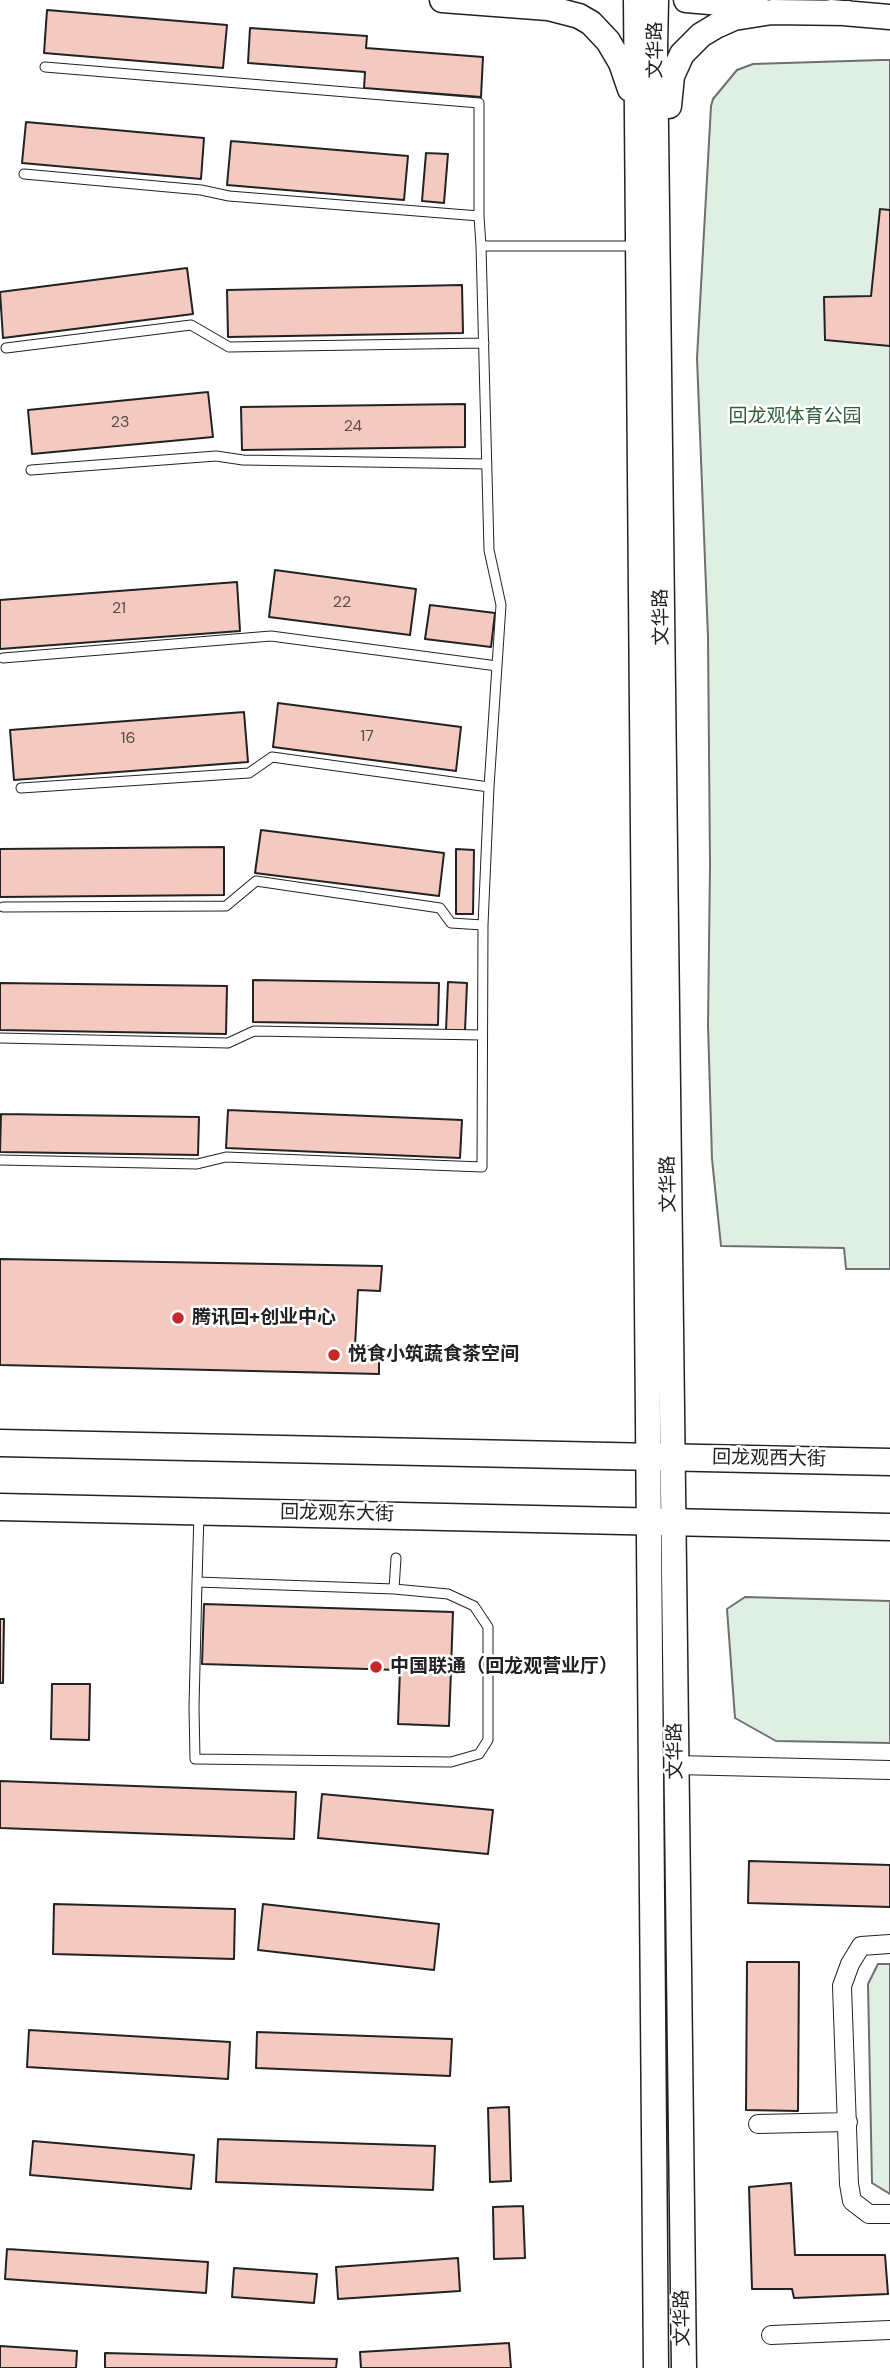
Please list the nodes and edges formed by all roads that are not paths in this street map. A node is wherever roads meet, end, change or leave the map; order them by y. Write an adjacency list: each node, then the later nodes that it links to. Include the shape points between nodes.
1 (442, 0): 8 (street, via 548,8 591,23 608,41 627,76)
2 (636, 0): 8 (street, 文华路)
3 (656, 0): 13 (street, 文华路)
4 (686, 0): 5 (street)
5 (840, 7): 6 (street); 13 (street, via 734,18 701,35 682,54 670,87 668,192)
6 (890, 16)
7 (46, 67): 10 (lane, via 479,103)
8 (636, 147): 12 (street, 文华路)
9 (24, 174): 10 (lane)
10 (479, 216): 11 (lane)
11 (481, 246): 12 (lane); 14 (lane)
12 (638, 246): 28 (street, 文华路)
13 (658, 292): 28 (street, 文华路)
14 (484, 343): 15 (lane, via 229,347 191,325); 16 (lane)
15 (6, 348)
16 (487, 464): 17 (lane, via 216,456); 19 (lane, via 489,550 501,606)
17 (31, 470)
18 (3, 658): 19 (lane, via 271,636)
19 (497, 666): 20 (lane)
20 (489, 787): 21 (lane, via 272,757 249,773); 23 (lane)
21 (21, 788)
22 (3, 906): 23 (lane, via 226,906 256,881 440,908 451,923)
23 (483, 925): 24 (lane)
24 (482, 1035): 25 (lane, via 254,1031 228,1044); 26 (lane, via 482,1167 226,1157 197,1164)
25 (0, 1038)
26 (0, 1160)
27 (0, 1443): 28 (main road)
28 (660, 1457): 29 (main road, 回龙观西大街); 32 (street, 文华路)
29 (890, 1462)
30 (0, 1507): 31 (main road, 回龙观东大街)
31 (199, 1511): 32 (main road, 回龙观东大街); 35 (lane)
32 (661, 1522): 33 (main road); 37 (street, 文华路); 45 (street, 文华路)
33 (890, 1527)
34 (396, 1558): 36 (lane)
35 (197, 1583): 36 (lane); 36 (lane, via 195,1759 452,1762 479,1754 488,1740 488,1627 474,1606 448,1594)
36 (394, 1589)
37 (676, 1765): 38 (street); 46 (street, 文华路)
38 (890, 1770)
39 (890, 1944): 40 (street, via 861,1946 842,1986)
40 (848, 2122): 41 (street); 42 (street, via 852,2201 869,2214)
41 (758, 2124)
42 (890, 2214)
43 (890, 2330): 44 (street)
44 (771, 2335)
45 (656, 2368)
46 (684, 2368)

